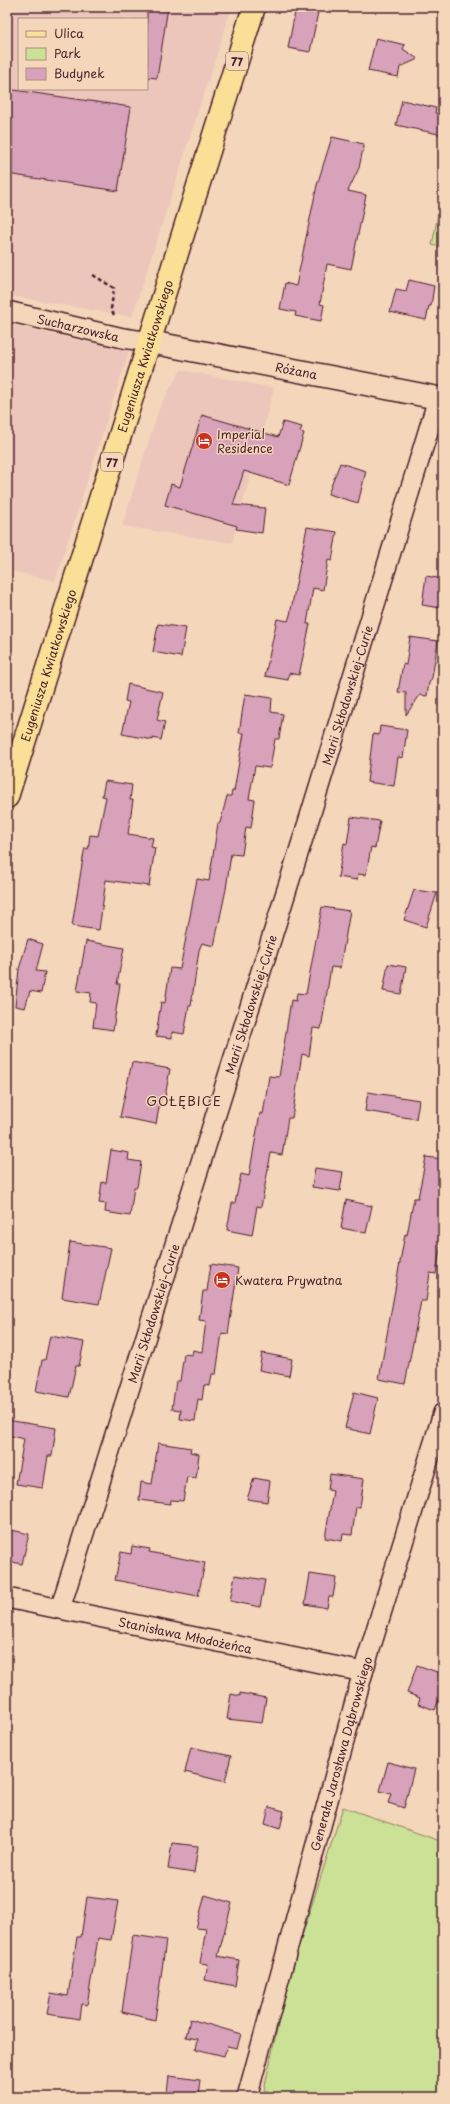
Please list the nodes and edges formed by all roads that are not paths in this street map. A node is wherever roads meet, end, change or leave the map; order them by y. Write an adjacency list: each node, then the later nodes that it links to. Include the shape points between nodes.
1 (254, 7): 3 (main road, Eugeniusza Kwiatkowskiego / 77)
2 (7, 311): 3 (street, Sucharzowska)
3 (150, 342): 4 (street, Różana); 5 (main road, Eugeniusza Kwiatkowskiego / 77)
4 (441, 399): 8 (street, Marii Skłodowskiej-Curie)
5 (7, 797)
6 (443, 1413): 9 (street, Generała Jarosława Dąbrowskiego)
7 (7, 1598): 8 (street, Stanisława Młodożeńca)
8 (60, 1609): 9 (street, Stanisława Młodożeńca)
9 (364, 1672): 10 (street, Generała Jarosława Dąbrowskiego)
10 (247, 2097)

